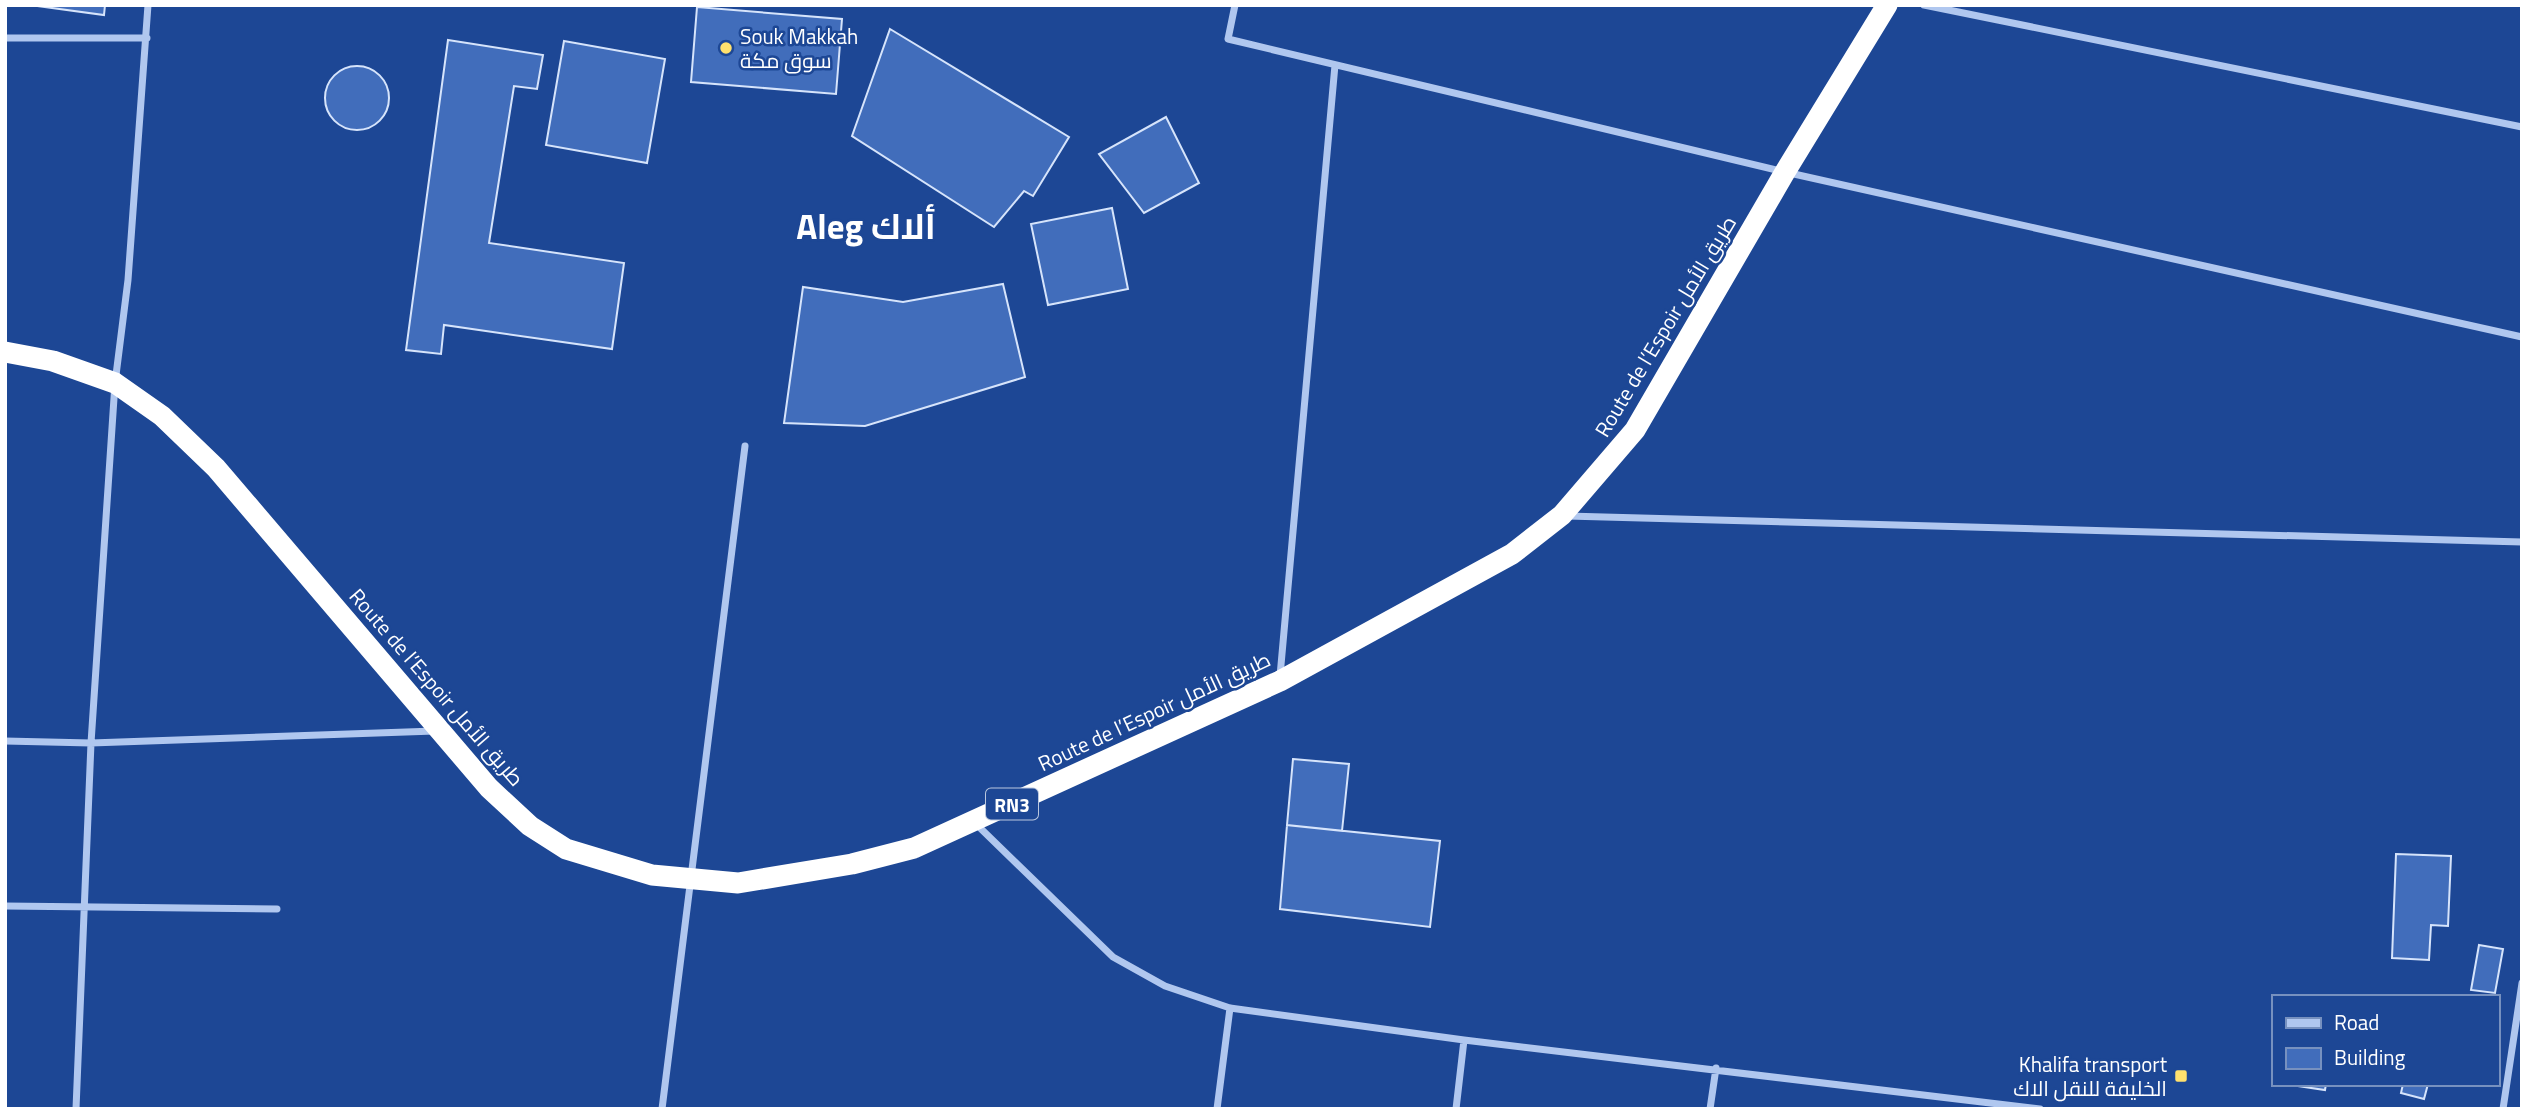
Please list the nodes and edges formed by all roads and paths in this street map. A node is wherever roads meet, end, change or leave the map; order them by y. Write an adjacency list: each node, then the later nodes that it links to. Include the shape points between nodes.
1 (148, 5): 6 (street)
2 (1235, 5): 7 (street, via 1228,39)
3 (1887, 5): 9 (highway, Route de l’Espoir طريق الأمل / RN3)
4 (1924, 5): 8 (street)
5 (5, 38): 6 (street)
6 (147, 38): 12 (street)
7 (1335, 65): 9 (street); 16 (street)
8 (2522, 127)
9 (1785, 172): 10 (street); 14 (highway, Route de l’Espoir طريق الأمل / RN3, via 1635,430)
10 (2522, 337)
11 (5, 352): 12 (highway, Route de l’Espoir طريق الأمل / RN3, via 53,361)
12 (115, 383): 17 (highway, Route de l’Espoir طريق الأمل / RN3, via 162,416 216,468); 19 (street)
13 (746, 446): 21 (street)
14 (1562, 515): 15 (street); 16 (highway, Route de l’Espoir طريق الأمل / RN3, via 1512,554)
15 (2522, 542)
16 (1280, 681): 20 (highway, Route de l’Espoir طريق الأمل / RN3)
17 (443, 731): 19 (street); 21 (highway, Route de l’Espoir طريق الأمل / RN3, via 489,788 530,826 566,849 641,872)
18 (5, 741): 19 (street)
19 (91, 743): 23 (street)
20 (973, 821): 21 (highway, Route de l’Espoir طريق الأمل / RN3, via 914,848 852,864 738,883); 26 (street, via 1113,957 1165,986)
21 (689, 879): 30 (street)
22 (5, 906): 23 (street)
23 (85, 907): 24 (street); 29 (street)
24 (277, 909)
25 (2522, 984): 35 (street)
26 (1230, 1008): 27 (street); 31 (street)
27 (1464, 1040): 28 (street); 32 (street)
28 (1716, 1068): 33 (street); 34 (street)
29 (76, 1109)
30 (662, 1109)
31 (1217, 1109)
32 (1456, 1109)
33 (1710, 1109)
34 (2040, 1109)
35 (2503, 1109)

